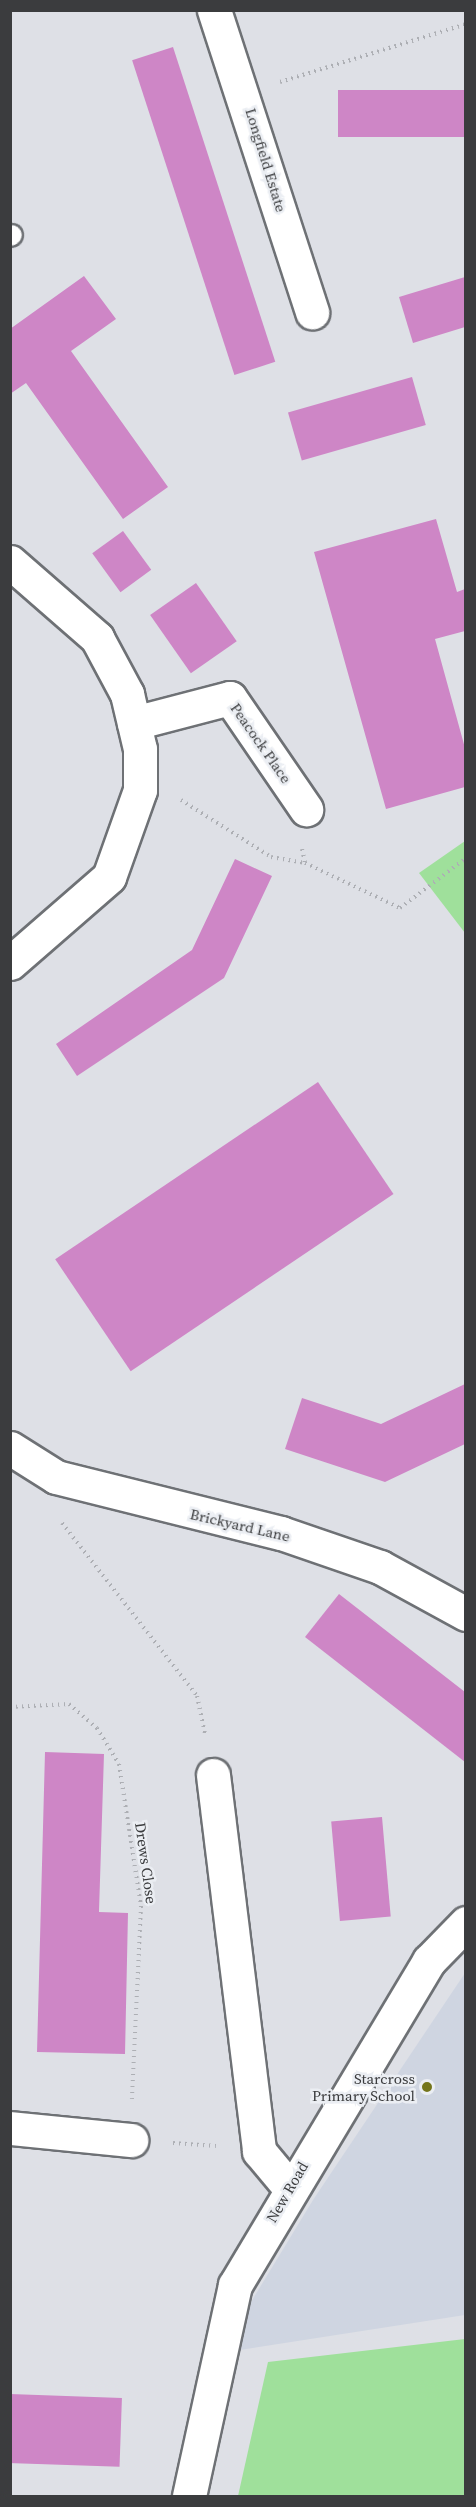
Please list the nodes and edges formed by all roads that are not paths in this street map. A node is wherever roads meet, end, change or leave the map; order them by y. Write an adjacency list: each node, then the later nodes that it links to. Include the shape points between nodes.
1 (214, 10): 2 (street, Longfield Estate, via 245,93)
2 (312, 312)
3 (10, 562): 4 (street, via 97,639 127,694)
4 (134, 723): 5 (street, Peacock Place, via 230,698); 6 (street, via 140,790 109,878)
5 (306, 809)
6 (10, 963)
7 (10, 1448): 8 (street, Brickyard Lane, via 56,1477 281,1533 380,1567)
8 (462, 1602)
9 (213, 1775): 13 (street, via 259,2151)
10 (465, 1923): 13 (street, New Road, via 429,1961)
11 (10, 2128): 12 (street)
12 (131, 2140)
13 (289, 2187): 14 (street, New Road, via 235,2284)
14 (189, 2496)

